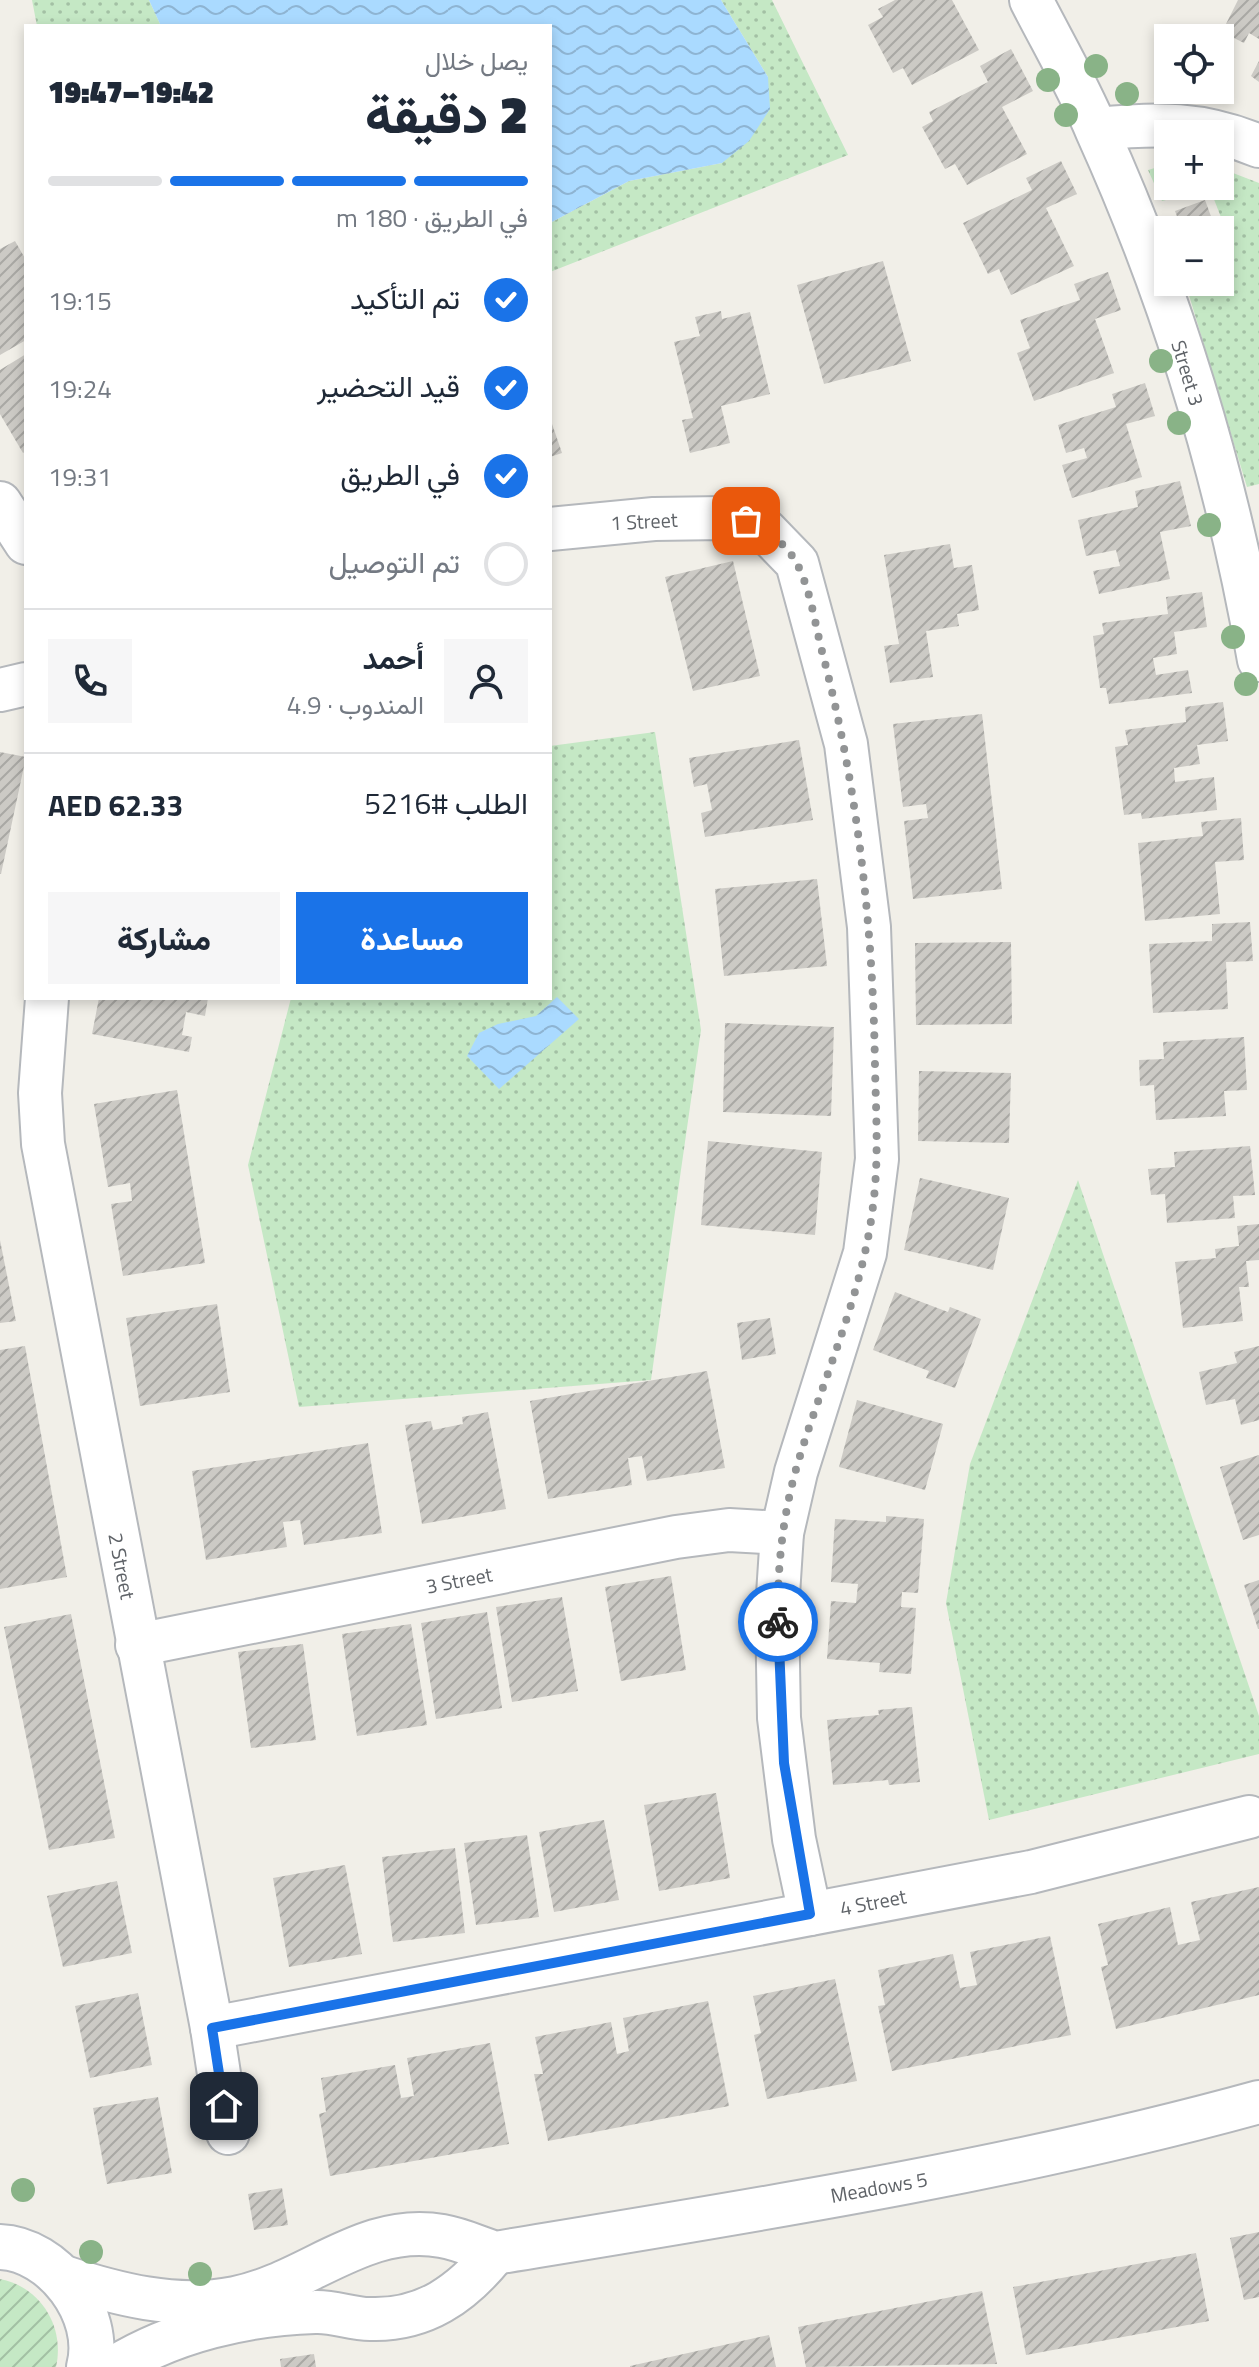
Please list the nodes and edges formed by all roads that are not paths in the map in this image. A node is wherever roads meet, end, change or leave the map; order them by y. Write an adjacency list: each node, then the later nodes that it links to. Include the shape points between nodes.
1 (1031, 0): 2 (street, Street 3)
2 (1097, 129): 3 (street, via 1165,123 1232,135); 7 (street, Street 3, via 1147,250 1189,373)
3 (1259, 146)
4 (0, 503): 6 (street)
5 (552, 529): 11 (street, 1 Street, via 654,519 746,521 766,531 797,563 846,744 860,835 874,1019 877,1159 865,1253)
6 (24, 540)
7 (1257, 636)
8 (24, 684): 9 (street)
9 (0, 690)
10 (47, 1000): 12 (street, 2 Street, via 40,1093 43,1144)
11 (782, 1533): 12 (street, 3 Street, via 689,1534); 14 (street, 1 Street, via 779,1718 794,1839)
12 (137, 1645): 15 (street, 2 Street)
13 (1249, 1817): 14 (street, 4 Street, via 1045,1869)
14 (810, 1914): 15 (street, 4 Street)
15 (212, 2028): 17 (street, 2 Street)
16 (1259, 2102): 20 (street, Meadows 5, via 944,2175)
17 (228, 2133)
18 (0, 2216): 21 (main road)
19 (442, 2236): 20 (street, Meadows 5); 22 (street, Meadows 5, via 394,2235); 23 (street)
20 (495, 2253): 23 (street)
21 (32, 2260): 22 (street, Meadows 5, via 147,2299 190,2302 234,2299); 25 (main road, via 79,2301 89,2330)
22 (329, 2260): 24 (street)
23 (456, 2292): 24 (street, via 422,2290 377,2297)
24 (340, 2313): 26 (street, via 240,2320 157,2345)
25 (89, 2367)
26 (115, 2367)

